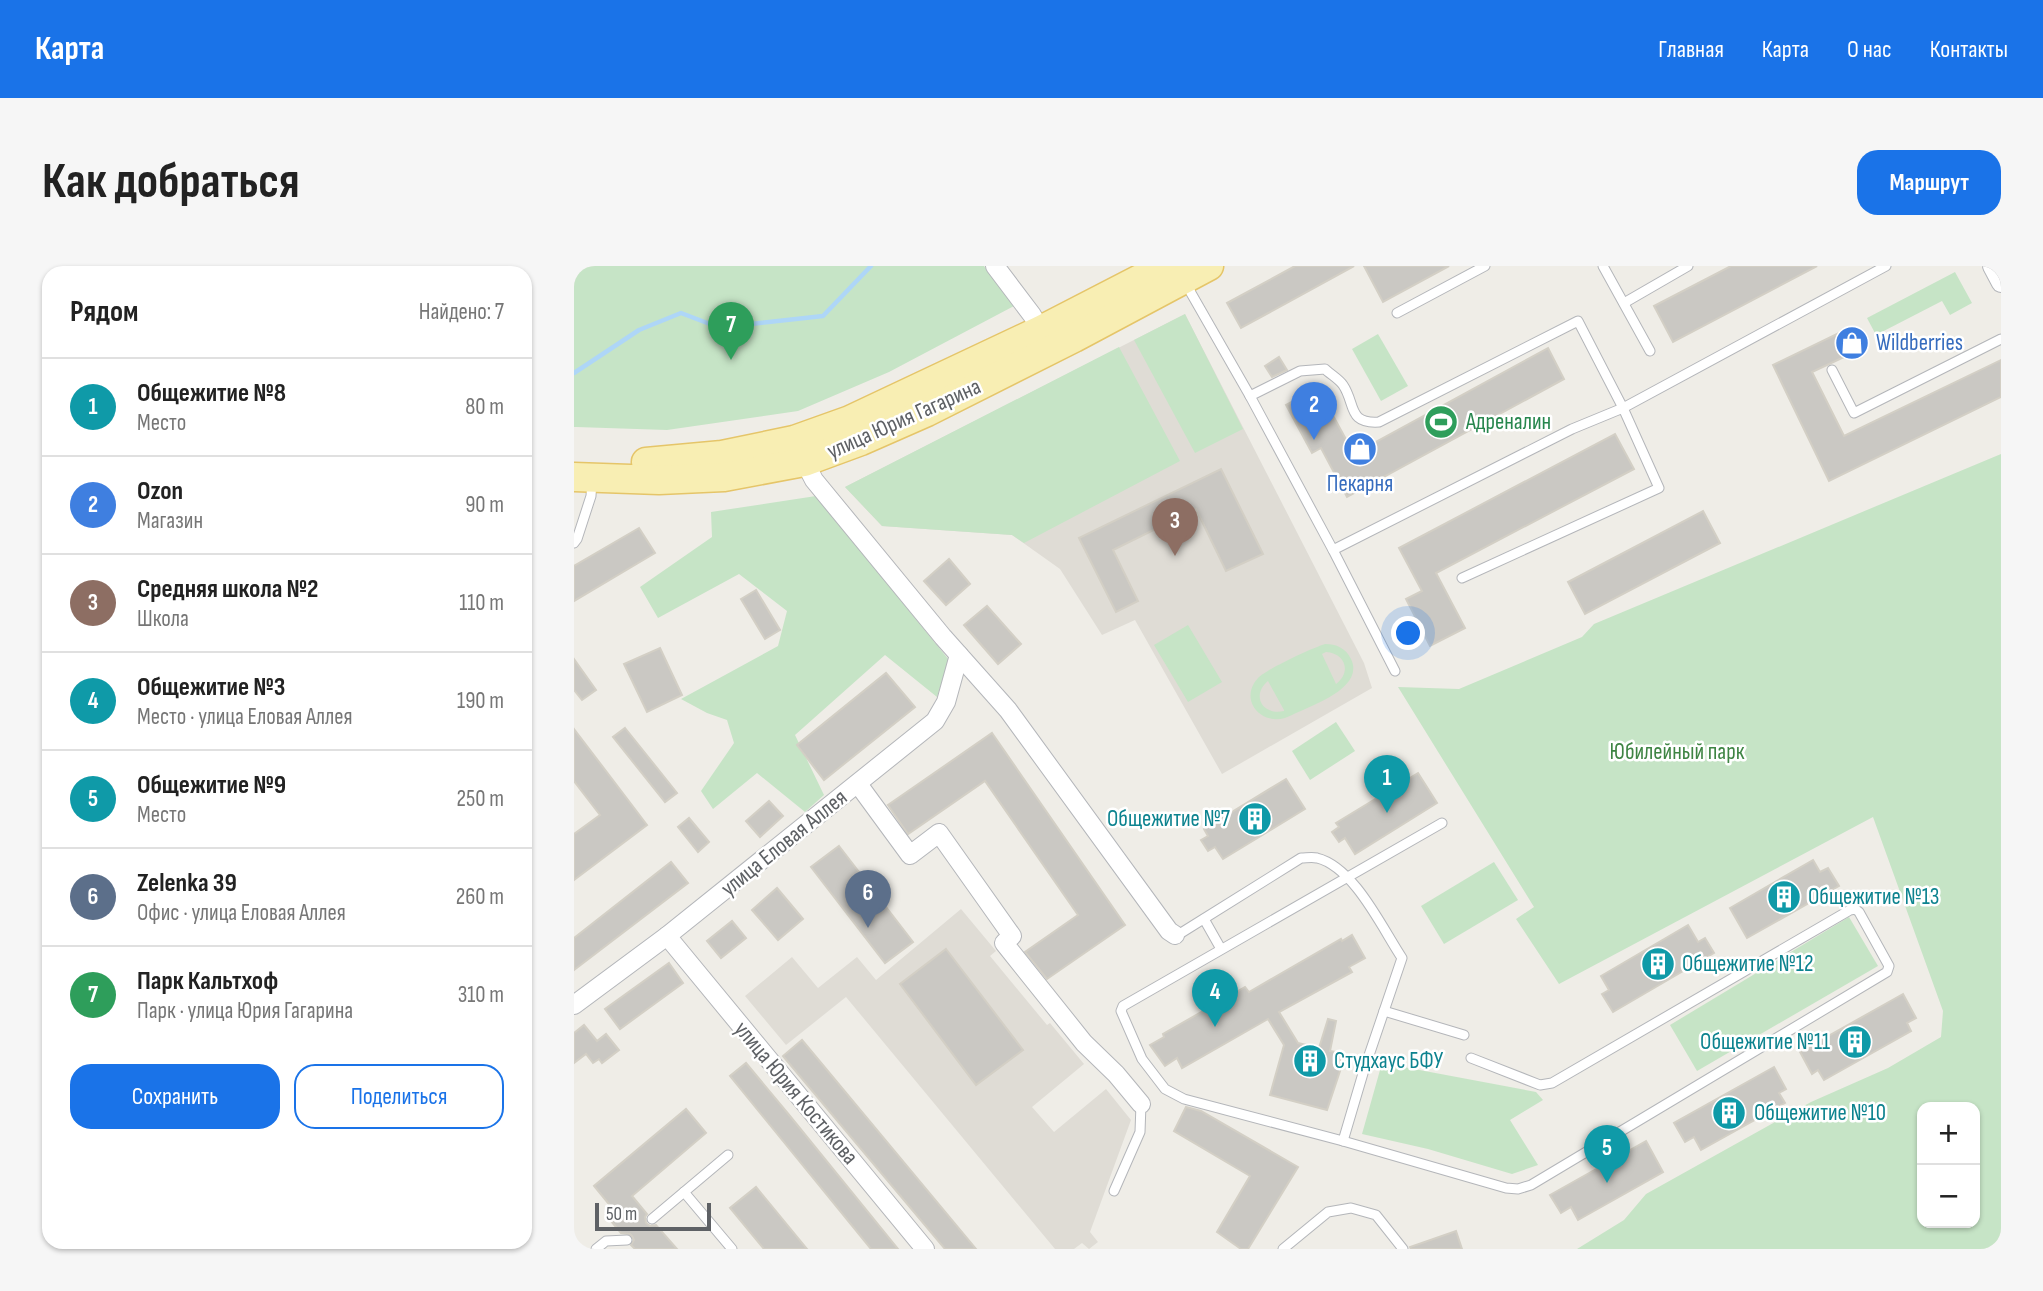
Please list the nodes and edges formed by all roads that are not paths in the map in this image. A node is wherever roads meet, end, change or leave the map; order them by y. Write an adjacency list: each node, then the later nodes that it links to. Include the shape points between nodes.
1 (995, 266): 12 (street)
2 (1485, 266): 10 (lane)
3 (1603, 266): 9 (lane)
4 (1687, 266): 9 (lane)
5 (1886, 266): 16 (lane)
6 (1992, 266): 8 (street)
7 (1170, 271): 12 (main road, улица Юрия Гагарина); 12 (main road, улица Юрия Гагарина); 15 (lane, via 1191,293)
8 (2001, 282)
9 (1624, 303): 13 (lane)
10 (1397, 313)
11 (2001, 339): 14 (lane, via 1854,413)
12 (1046, 340): 17 (main road, улица Юрия Гагарина, via 927,412 861,441)
13 (1650, 351)
14 (1832, 370)
15 (1250, 396): 16 (lane, via 1300,371 1325,369 1342,383 1356,416 1366,423 1379,422 1578,321); 21 (lane)
16 (1623, 408): 21 (lane, via 1572,429); 22 (lane, via 1659,488)
17 (799, 451): 18 (main road, улица Юрия Гагарина, via 656,462); 19 (main road, улица Юрия Гагарина, via 724,477); 23 (street, via 814,480)
18 (574, 458)
19 (583, 478): 20 (lane, via 591,496)
20 (574, 543)
21 (1333, 550): 24 (lane)
22 (1462, 579)
23 (958, 655): 25 (street, улица Еловая Аллея, via 946,702 935,721); 29 (street, via 1008,709)
24 (1395, 671)
25 (858, 784): 30 (street, улица Еловая Аллея); 36 (street, via 910,855 939,833 1012,936 1004,943 1084,1043)
26 (1441, 823): 27 (lane)
27 (1348, 876): 28 (lane, via 1316,857 1301,858); 31 (lane); 33 (lane, via 1402,958)
28 (1204, 919): 29 (lane); 31 (lane)
29 (1175, 935)
30 (667, 936): 32 (street, улица Еловая Аллея); 45 (street, улица Юрия Костикова)
31 (1221, 949): 37 (lane, via 1123,1006 1121,1011 1142,1059 1166,1089 1184,1099)
32 (574, 1005)
33 (1384, 1011): 34 (lane); 37 (lane)
34 (1464, 1035)
35 (1471, 1058): 37 (lane, via 1540,1085 1552,1083 1850,910 1859,912 1889,966 1887,972 1531,1185 1506,1188)
36 (1141, 1104): 39 (lane, via 1140,1132)
37 (1343, 1141)
38 (728, 1156): 40 (lane)
39 (1114, 1191)
40 (684, 1192): 41 (lane); 44 (lane)
41 (652, 1219)
42 (627, 1240): 43 (lane, via 606,1241)
43 (596, 1249)
44 (732, 1249)
45 (925, 1249)
46 (1283, 1249): 47 (lane, via 1328,1212 1352,1208 1376,1214)
47 (1403, 1249)

